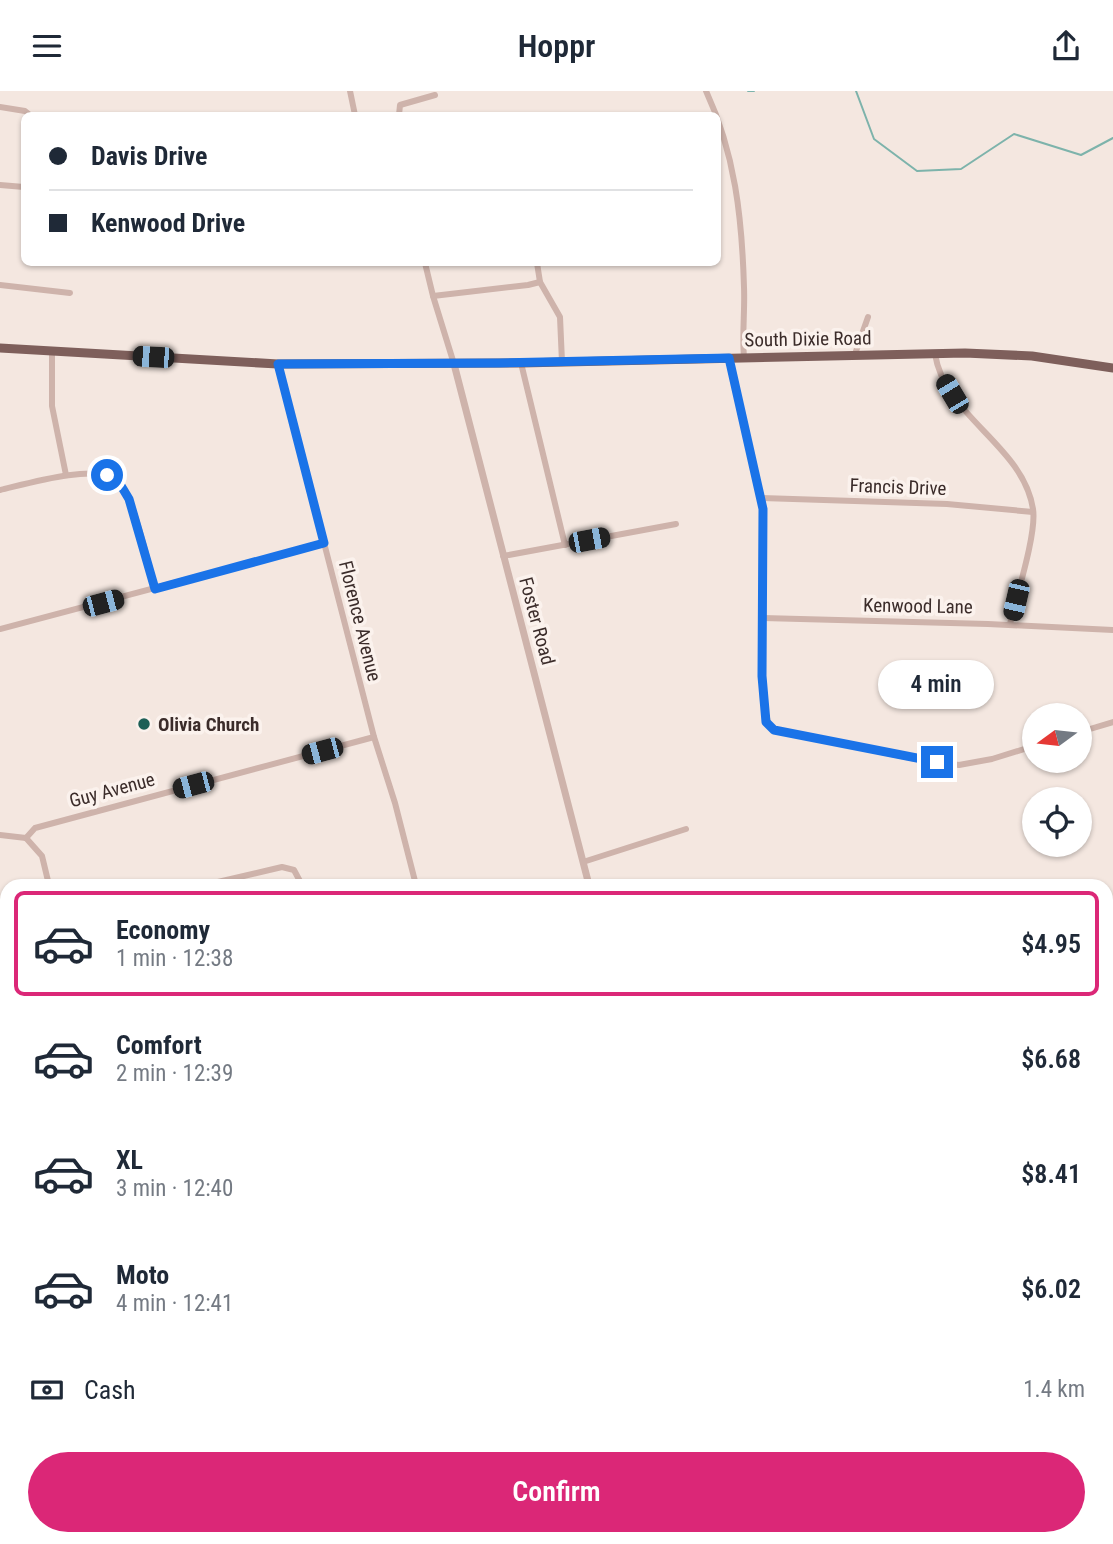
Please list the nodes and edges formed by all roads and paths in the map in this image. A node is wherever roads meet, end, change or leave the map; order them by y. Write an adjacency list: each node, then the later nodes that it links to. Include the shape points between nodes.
1 (350, 91): 6 (street)
2 (706, 91): 8 (street)
3 (435, 95): 7 (street, via 400,105)
4 (0, 107): 5 (street)
5 (26, 112)
6 (354, 112)
7 (399, 112)
8 (716, 112)
9 (721, 125): 23 (street, via 738,192)
10 (0, 185): 11 (street)
11 (21, 187)
12 (426, 266): 17 (street)
13 (537, 266): 14 (street)
14 (540, 282): 17 (street); 25 (street, via 560,317)
15 (0, 285): 16 (street)
16 (70, 293)
17 (433, 296): 28 (street)
18 (868, 317): 21 (street)
19 (0, 348): 20 (main road, South Dixie Road)
20 (52, 351): 27 (main road, South Dixie Road); 30 (street, via 52,406)
21 (855, 354): 22 (main road, South Dixie Road); 23 (main road, South Dixie Road)
22 (935, 354): 29 (main road, South Dixie Road, via 1032,356); 33 (street, via 937,368 952,394 1022,476)
23 (744, 357): 24 (main road, South Dixie Road)
24 (729, 358): 25 (main road, South Dixie Road); 32 (street)
25 (562, 362): 26 (main road, South Dixie Road)
26 (521, 363): 28 (main road, South Dixie Road); 36 (street)
27 (278, 364): 28 (main road, South Dixie Road); 35 (street, Florence Avenue)
28 (454, 364): 37 (street, Foster Road)
29 (1113, 368)
30 (65, 475): 31 (street); 38 (street, via 117,479 129,499)
31 (0, 490)
32 (761, 498): 33 (street, Francis Drive); 39 (street)
33 (1033, 512): 40 (street)
34 (676, 524): 36 (street)
35 (324, 543): 38 (street); 45 (street, Florence Avenue)
36 (565, 545): 37 (street)
37 (503, 556): 50 (street, Foster Road)
38 (155, 589): 41 (street)
39 (763, 618): 40 (street, Kenwood Lane); 46 (street, via 763,702 774,730 959,765)
40 (1010, 624): 42 (street, Kenwood Lane)
41 (0, 629)
42 (1113, 630)
43 (1113, 722): 44 (street)
44 (1092, 729)
45 (374, 737): 49 (street, Guy Avenue, via 35,828); 54 (street, Florence Avenue)
46 (1022, 750)
47 (686, 829): 50 (street)
48 (0, 835): 49 (street)
49 (26, 838): 51 (street, via 42,856)
50 (583, 862): 55 (street, Foster Road)
51 (48, 879)
52 (231, 879): 53 (street, via 282,867 295,870)
53 (299, 879)
54 (414, 879)
55 (587, 879)

